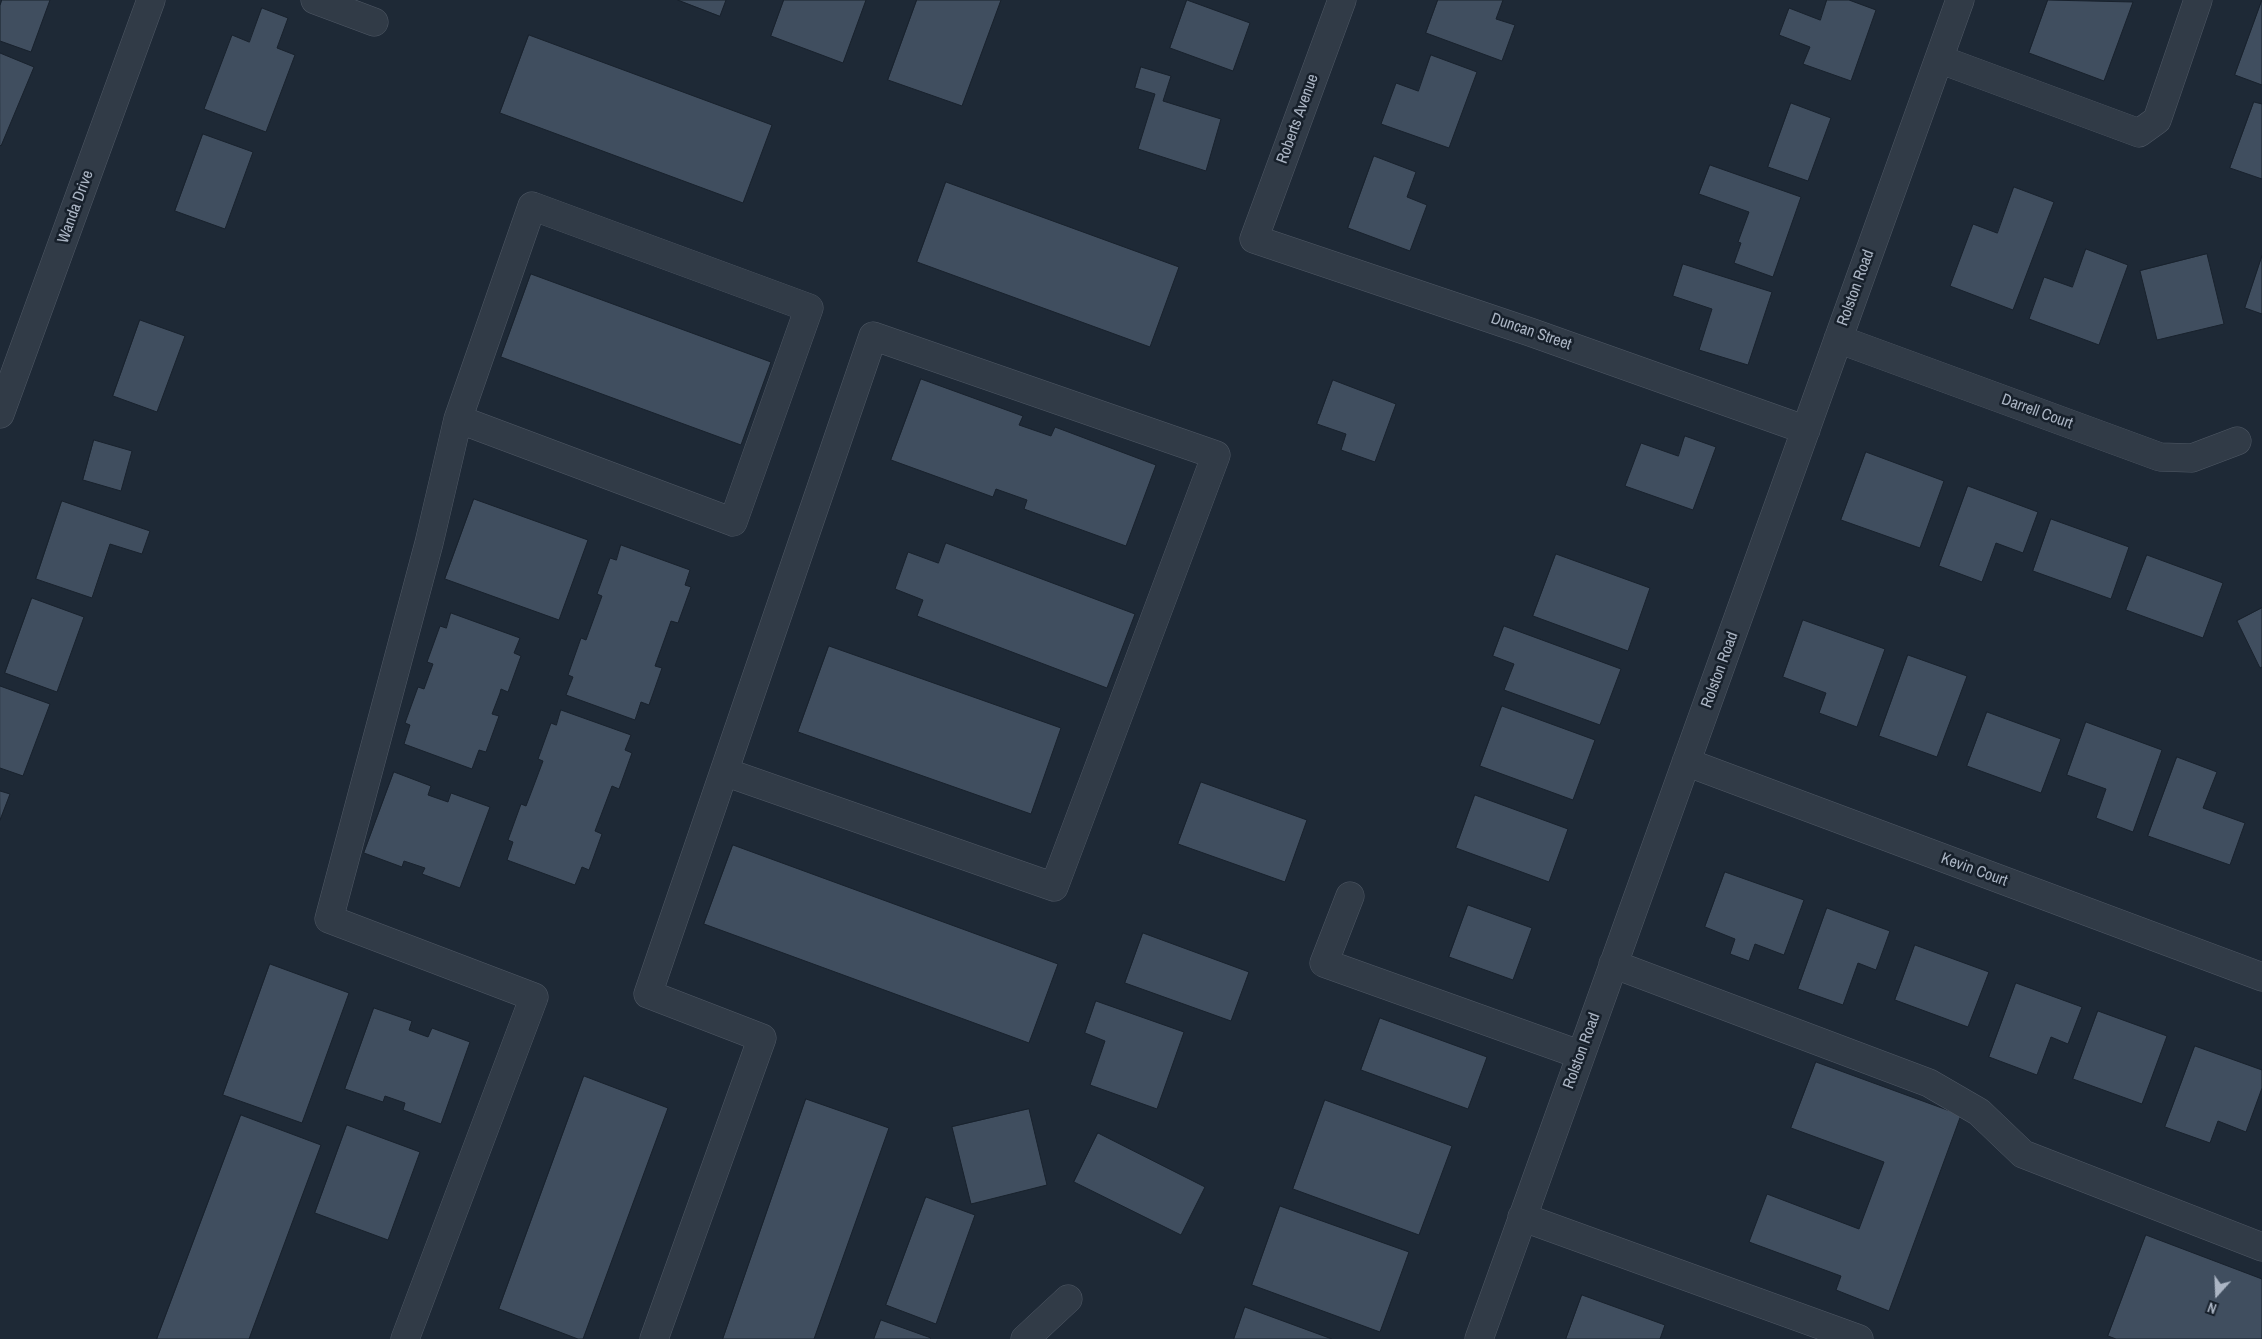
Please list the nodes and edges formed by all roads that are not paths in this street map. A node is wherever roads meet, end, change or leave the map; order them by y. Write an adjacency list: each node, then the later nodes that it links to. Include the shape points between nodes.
1 (151, 0): 10 (street, Wanda Drive)
2 (315, 0): 6 (street)
3 (1342, 0): 8 (street, Roberts Avenue)
4 (1960, 0): 7 (street, Rolston Road)
5 (2198, 0): 7 (street, via 2157,120 2139,133)
6 (374, 22)
7 (1939, 59): 9 (street, Rolston Road)
8 (1254, 239): 12 (street, Duncan Street)
9 (1838, 339): 12 (street, Rolston Road); 13 (street, Darrell Court, via 2160,457 2192,458)
10 (0, 414)
11 (458, 419): 11 (street, via 733,522 809,308 532,206); 23 (street, via 429,543 329,919 534,998)
12 (1806, 430): 14 (street, Rolston Road)
13 (2237, 441)
14 (1686, 762): 17 (street, Rolston Road); 18 (street, Kevin Court)
15 (725, 772): 15 (street, via 873,336 1216,455 1054,887); 24 (street, via 648,994 762,1038)
16 (1350, 896): 19 (street, via 1324,963)
17 (1613, 964): 19 (street, Rolston Road); 21 (street, via 1928,1083 1979,1112 2023,1154)
18 (2262, 977)
19 (1581, 1055): 20 (street, Rolston Road)
20 (1522, 1217): 26 (street, Rolston Road); 27 (street)
21 (2262, 1247)
22 (1068, 1299): 25 (street)
23 (405, 1339)
24 (654, 1339)
25 (1025, 1339)
26 (1479, 1339)
27 (1859, 1339)

